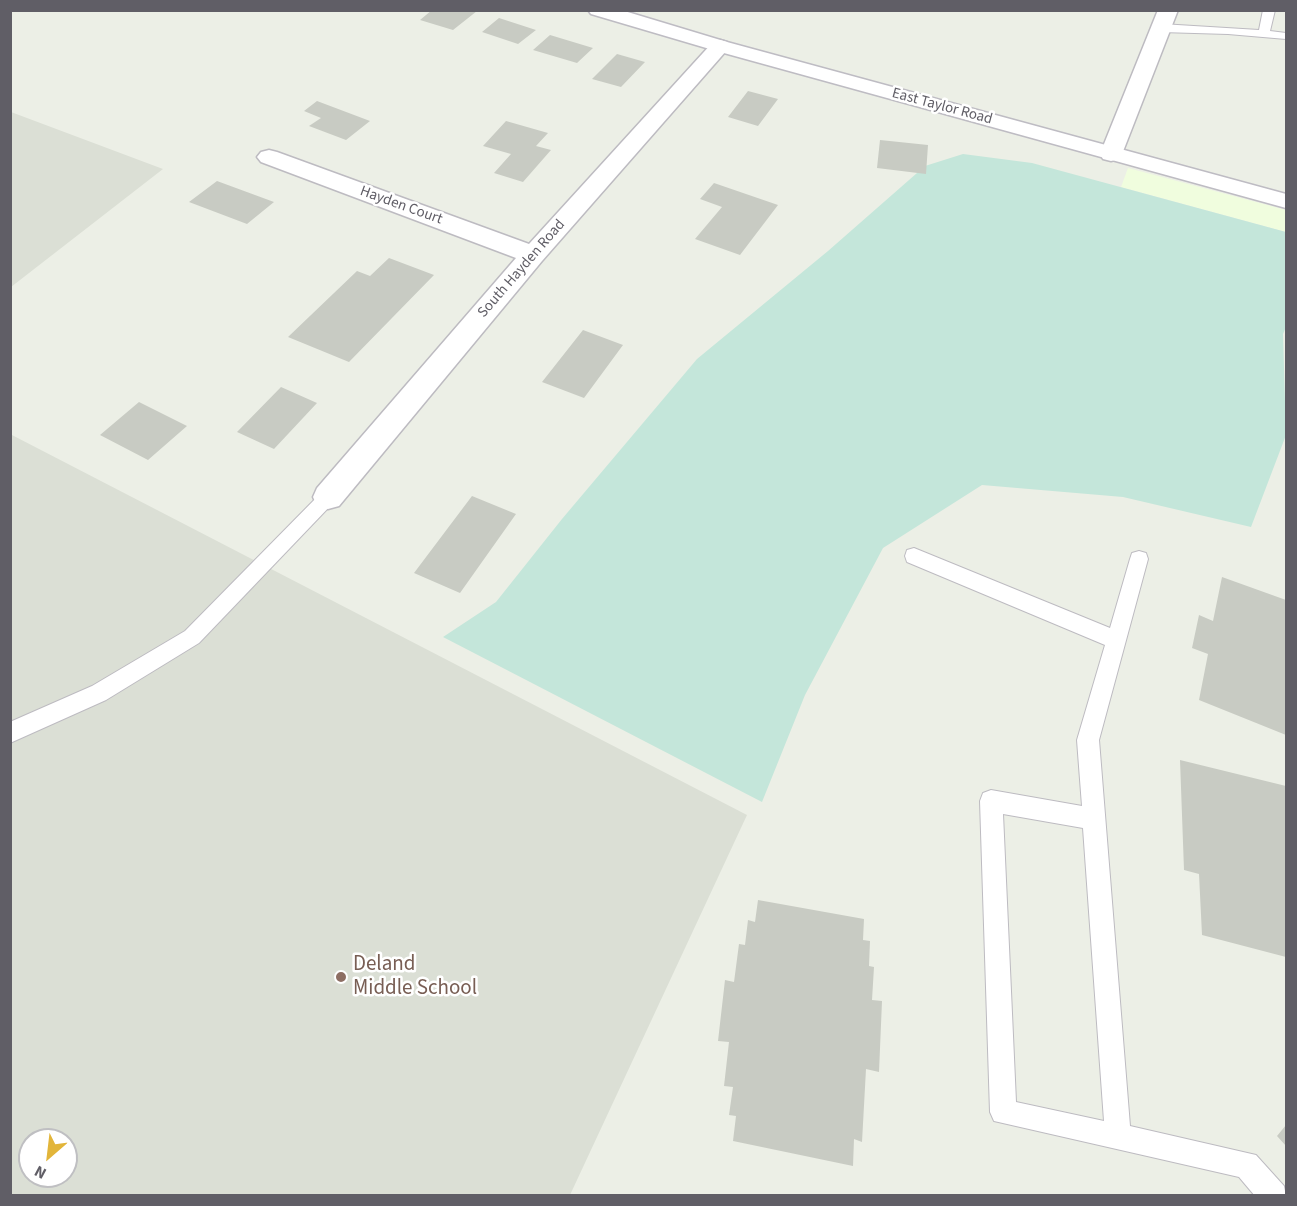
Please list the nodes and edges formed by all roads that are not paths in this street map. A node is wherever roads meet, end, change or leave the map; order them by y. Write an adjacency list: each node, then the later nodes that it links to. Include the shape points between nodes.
1 (598, 10): 6 (street, East Taylor Road)
2 (1269, 10): 4 (lane)
3 (1164, 19): 4 (lane); 7 (street)
4 (1264, 32): 5 (lane)
5 (1287, 36)
6 (720, 46): 7 (street, East Taylor Road); 10 (street, South Hayden Road)
7 (1111, 154): 9 (street, East Taylor Road)
8 (269, 157): 10 (street, Hayden Court)
9 (1287, 201)
10 (533, 255): 11 (street, South Hayden Road)
11 (328, 496): 15 (lane, via 192,637 99,693)
12 (914, 556): 14 (lane)
13 (1139, 559): 14 (lane)
14 (1116, 640): 16 (lane, via 1088,740)
15 (10, 733)
16 (1092, 819): 17 (lane); 17 (lane, via 991,801 1003,1112)
17 (1118, 1137): 18 (lane, via 1246,1165)
18 (1274, 1196)

